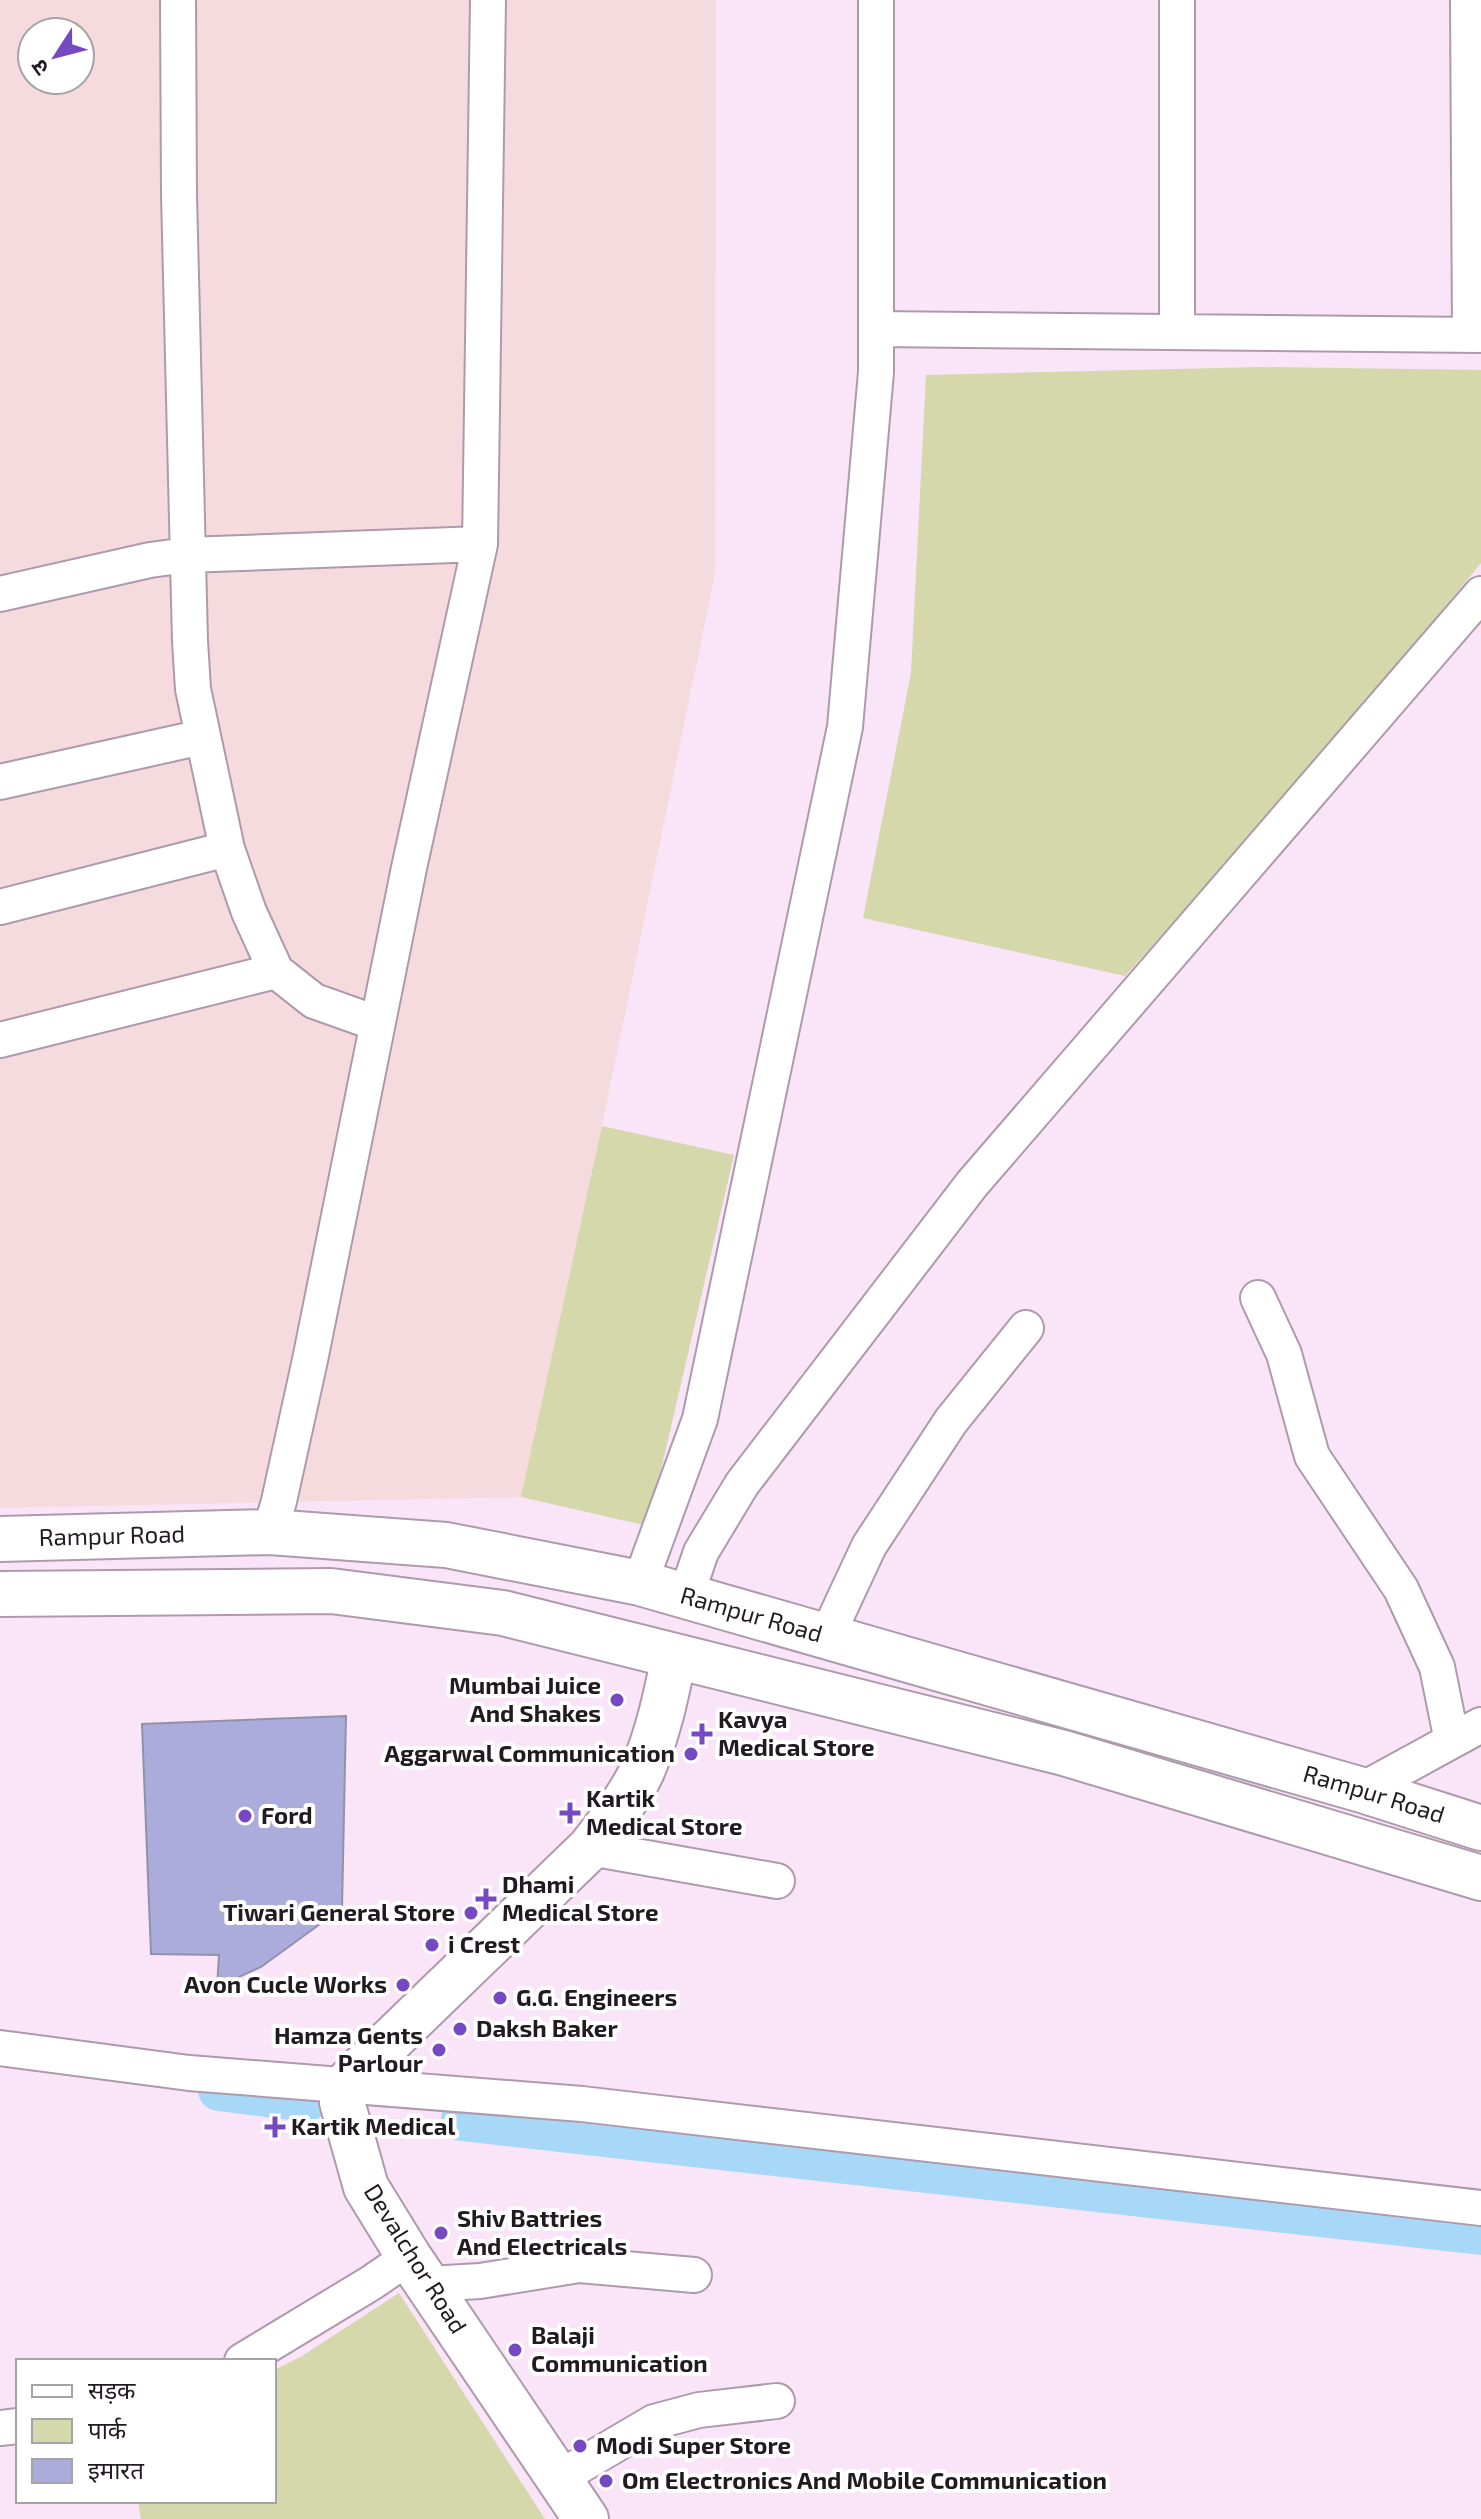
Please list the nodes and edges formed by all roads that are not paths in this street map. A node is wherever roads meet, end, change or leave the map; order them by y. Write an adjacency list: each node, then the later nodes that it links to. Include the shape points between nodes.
1 (178, 0): 10 (street)
2 (488, 0): 9 (street)
3 (876, 0): 6 (street)
4 (1177, 0): 7 (street)
5 (1468, 0): 8 (street)
6 (876, 329): 7 (street); 24 (street, via 845,727 700,1419)
7 (1177, 332): 8 (street)
8 (1476, 335)
9 (480, 544): 10 (street); 18 (street)
10 (187, 555): 11 (street); 13 (street, via 193,689)
11 (0, 594)
12 (1481, 594): 27 (street, via 972,1184 742,1484 701,1552)
13 (202, 737): 14 (street); 15 (street)
14 (0, 782)
15 (227, 849): 16 (street); 17 (street)
16 (0, 907)
17 (276, 971): 18 (street, via 314,1001); 19 (street)
18 (376, 1023): 22 (street, via 310,1360)
19 (0, 1040)
20 (1258, 1298): 30 (street, via 1284,1354 1312,1456 1401,1589)
21 (1026, 1328): 28 (street, via 951,1421 869,1546)
22 (270, 1532): 23 (main road, Rampur Road); 24 (main road, Rampur Road, via 446,1545); 25 (main road)
23 (0, 1539)
24 (640, 1583): 27 (main road, Rampur Road)
25 (268, 1591): 26 (main road); 29 (main road, via 331,1591 503,1613)
26 (0, 1594)
27 (686, 1596): 28 (main road, Rampur Road); 29 (main road)
28 (827, 1636): 31 (main road, Rampur Road)
29 (674, 1657): 33 (main road, via 661,1718 641,1773); 34 (main road, via 1064,1753)
30 (1467, 1733): 31 (street)
31 (1362, 1790): 32 (main road, Rampur Road)
32 (1481, 1828)
33 (590, 1848): 35 (street); 37 (main road)
34 (1481, 1878)
35 (777, 1881)
36 (0, 2048): 37 (street, via 189,2073)
37 (346, 2085): 38 (street, via 598,2105); 39 (main road, Devalchor Road, via 342,2102 366,2187)
38 (1481, 2208)
39 (419, 2270): 40 (street, via 480,2281 579,2265); 41 (street, via 371,2283); 43 (main road, Devalchor Road)
40 (694, 2275)
41 (245, 2359)
42 (777, 2401): 43 (street, via 699,2410 654,2422)
43 (559, 2478): 44 (main road, Devalchor Road)
44 (586, 2519)

